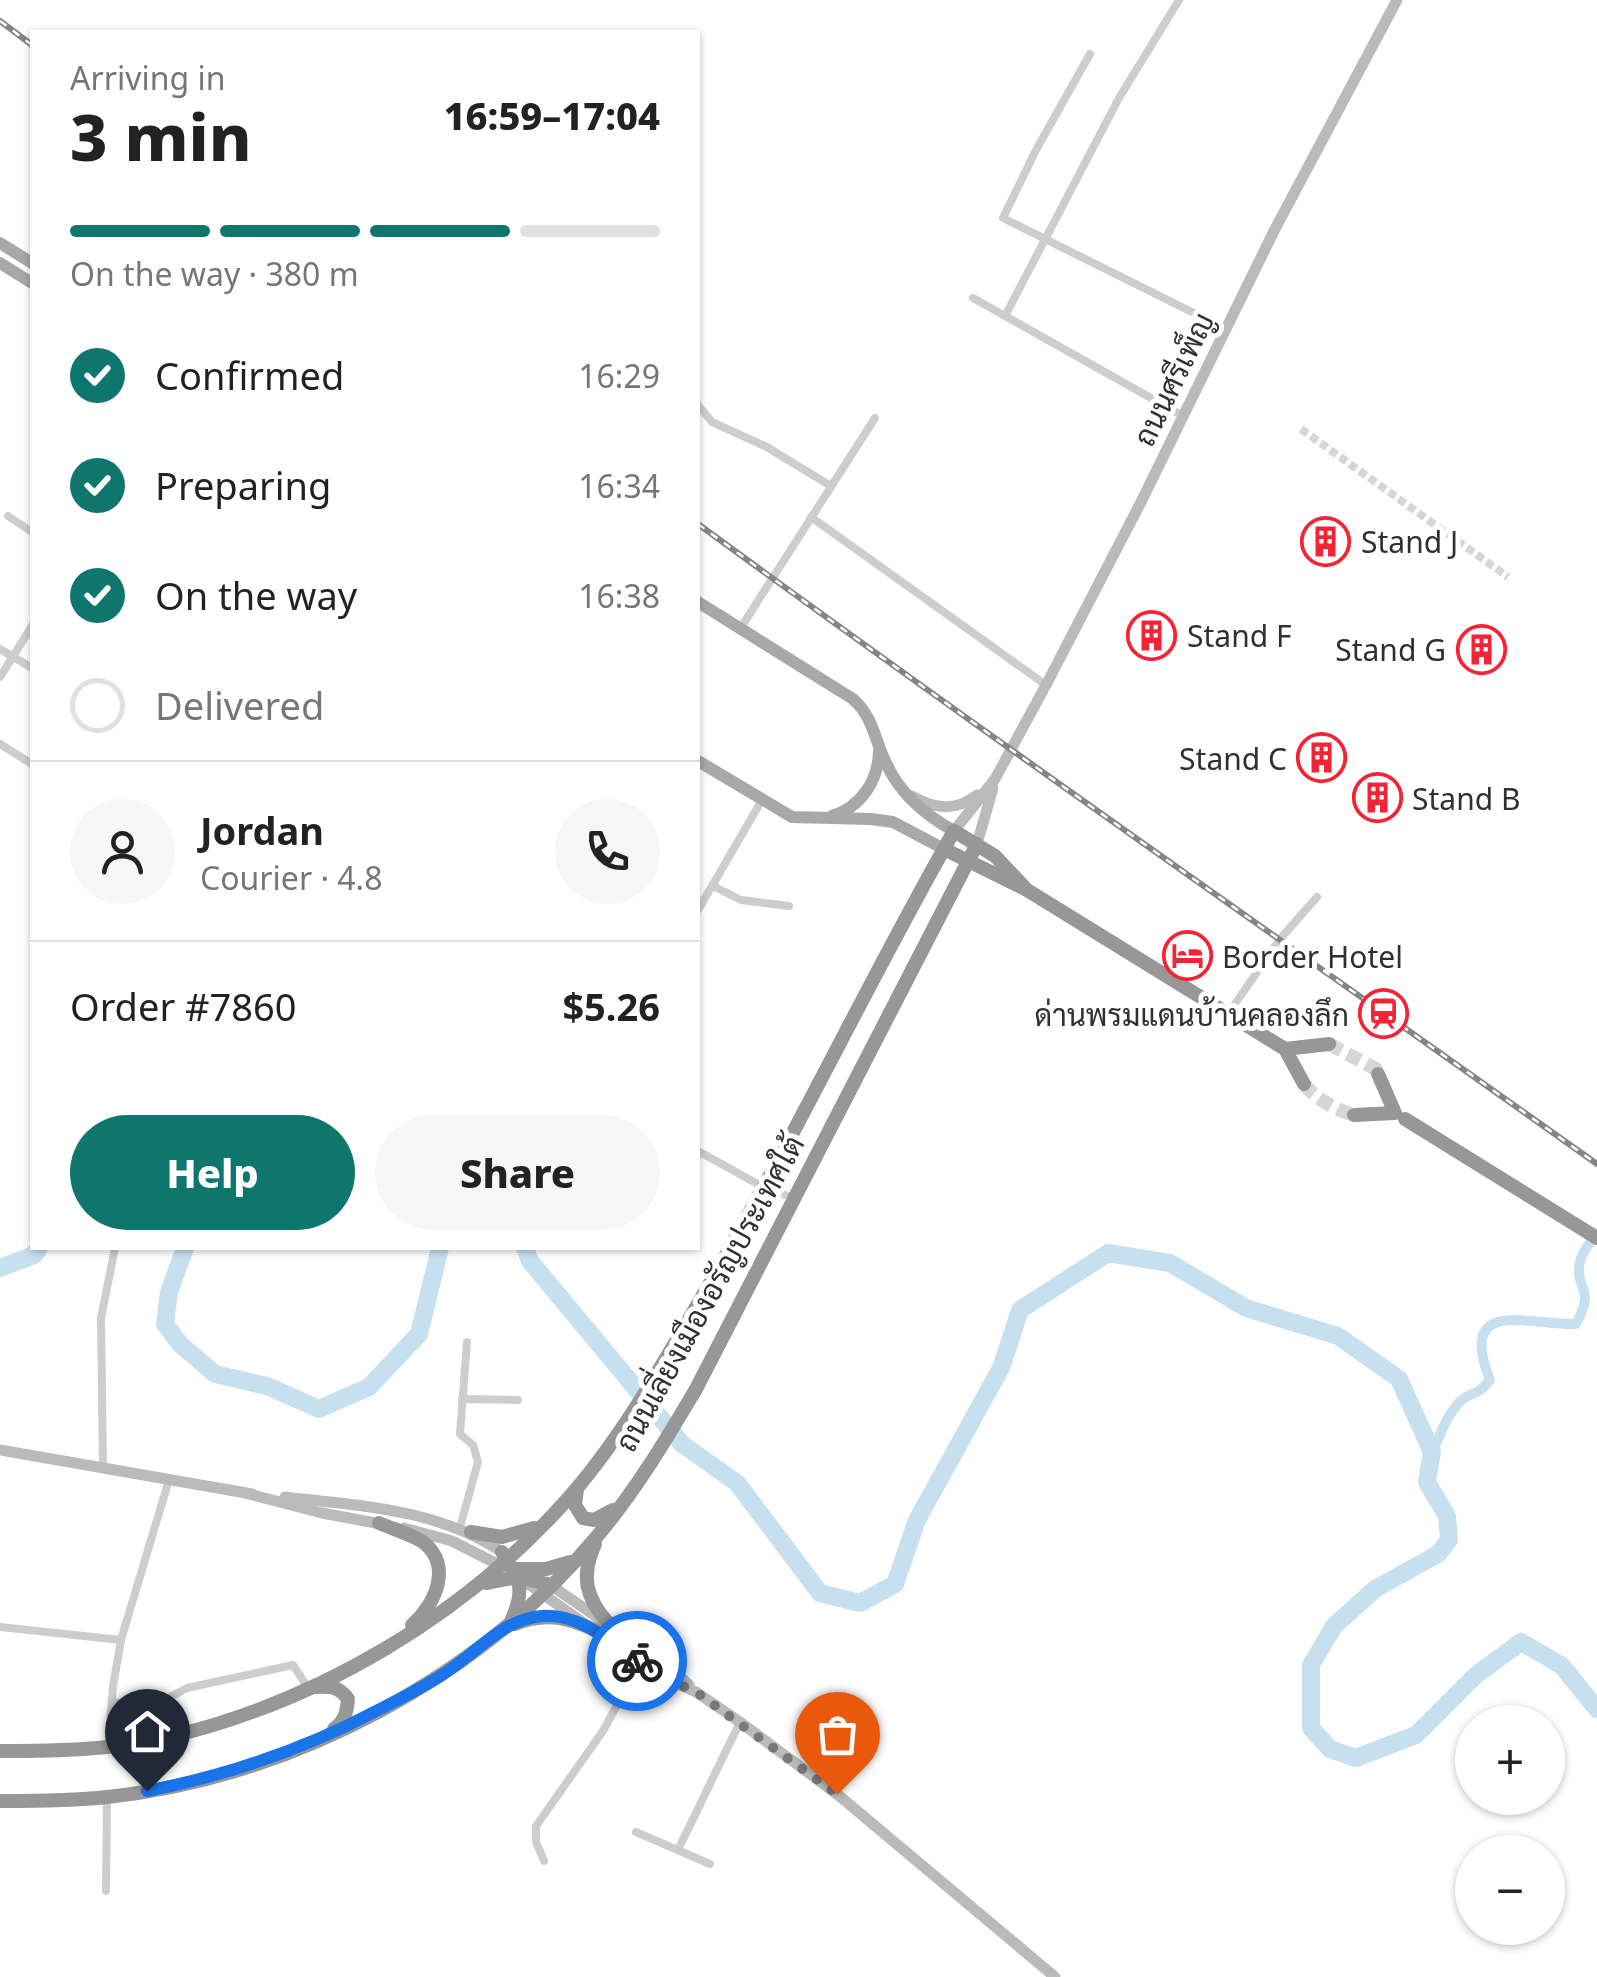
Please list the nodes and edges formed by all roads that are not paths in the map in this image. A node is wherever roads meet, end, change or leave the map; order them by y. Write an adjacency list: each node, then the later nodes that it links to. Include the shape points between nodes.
1 (1179, 0): 4 (street)
2 (1396, 0): 11 (main road, ถนนศรีเพ็ญ)
3 (1090, 54): 4 (street, via 1003,218)
4 (1047, 238): 10 (street); 11 (street)
5 (0, 243): 6 (main road)
6 (30, 261)
7 (0, 263): 8 (main road)
8 (30, 281)
9 (973, 298): 10 (street)
10 (1006, 316): 13 (street)
11 (1226, 328): 13 (main road, ถนนศรีเพ็ญ)
12 (700, 408): 15 (street, via 712,422)
13 (1183, 416): 26 (main road, ถนนศรีเพ็ญ)
14 (875, 418): 15 (street)
15 (831, 486): 17 (street)
16 (8, 516): 18 (street)
17 (811, 517): 20 (street); 26 (street)
18 (30, 531)
19 (700, 603): 20 (main road)
20 (740, 628): 28 (main road, via 853,699 872,720)
21 (30, 629): 23 (street)
22 (0, 650): 23 (street)
23 (14, 656): 24 (street); 25 (street)
24 (30, 667)
25 (0, 677)
26 (1046, 685): 31 (main road, ถนนศรีเพ็ญ)
27 (0, 744): 30 (street)
28 (879, 745): 32 (main road); 34 (main road, via 870,788 855,804)
29 (700, 762): 33 (main road)
30 (30, 763)
31 (995, 779): 32 (main road, via 963,806 927,804); 35 (main road, ถนนศรีเพ็ญ); 36 (main road, ถนนศรีเพ็ญ)
32 (903, 790): 35 (main road)
33 (762, 800): 34 (main road, via 792,817); 39 (street)
34 (824, 818): 37 (main road, via 893,822)
35 (954, 831): 36 (highway); 37 (highway, ถนนเลี่ยงเมืองอรัญประเทศใต้)
36 (977, 844): 38 (highway, ถนนเลี่ยงเมืองอรัญประเทศใต้); 40 (highway)
37 (944, 849): 38 (highway); 52 (highway, ถนนเลี่ยงเมืองอรัญประเทศใต้)
38 (968, 862): 40 (highway); 53 (highway, ถนนเลี่ยงเมืองอรัญประเทศใต้)
39 (713, 886): 42 (street, via 741,900); 43 (street)
40 (1027, 890): 44 (highway)
41 (1317, 896): 44 (street)
42 (789, 906)
43 (700, 907)
44 (1228, 1014): 46 (highway)
45 (1329, 1044): 46 (highway)
46 (1285, 1048): 48 (highway)
47 (1378, 1074): 49 (highway, via 1395,1113)
48 (1304, 1084)
49 (1354, 1114)
50 (1405, 1119): 54 (highway)
51 (700, 1151): 52 (street)
52 (765, 1188): 53 (street); 62 (highway, ถนนเลี่ยงเมืองอรัญประเทศใต้, via 666,1359)
53 (794, 1198): 64 (highway, ถนนเลี่ยงเมืองอรัญประเทศใต้, via 696,1389)
54 (1597, 1238)
55 (115, 1250): 60 (street, via 101,1318)
56 (467, 1342): 57 (street)
57 (462, 1399): 58 (street); 67 (street, via 460,1434 478,1462)
58 (518, 1400)
59 (0, 1450): 60 (main road)
60 (103, 1466): 61 (main road)
61 (169, 1480): 63 (main road); 76 (street)
62 (578, 1487): 64 (highway, via 575,1504 584,1518 594,1520); 66 (highway, ถนนเลี่ยงเมืองอรัญประเทศใต้)
63 (245, 1493): 65 (main road); 67 (main road, via 365,1506)
64 (621, 1504): 68 (highway, ถนนเลี่ยงเมืองอรัญประเทศใต้)
65 (379, 1524): 71 (main road, via 452,1541); 77 (highway, via 423,1542 438,1567 436,1594)
66 (542, 1526): 67 (highway, via 502,1537); 69 (highway, ถนนเลี่ยงเมืองอรัญประเทศใต้)
67 (465, 1530): 71 (main road)
68 (600, 1534): 70 (highway, ถนนเลี่ยงเมืองอรัญประเทศใต้); 75 (highway, via 589,1556 587,1587)
69 (530, 1538): 71 (highway, ถนนเลี่ยงเมืองอรัญประเทศใต้); 71 (highway, via 526,1556)
70 (576, 1559): 71 (highway, via 546,1570); 72 (highway, ถนนเลี่ยงเมืองอรัญประเทศใต้)
71 (513, 1566): 72 (highway); 73 (highway, via 518,1604); 77 (highway, ถนนเลี่ยงเมืองอรัญประเทศใต้)
72 (548, 1588): 73 (highway, ถนนเลี่ยงเมืองอรัญประเทศใต้); 75 (main road)
73 (507, 1624): 75 (highway, via 545,1615); 83 (highway, ถนนเลี่ยงเมืองอรัญประเทศใต้, via 445,1673)
74 (0, 1627): 76 (street)
75 (602, 1627): 78 (main road); 80 (main road, via 670,1666)
76 (121, 1640): 81 (street)
77 (392, 1642): 79 (highway, ถนนเลี่ยงเมืองอรัญประเทศใต้)
78 (640, 1663): 80 (main road); 90 (street, via 604,1731 536,1826)
79 (308, 1688): 81 (street, via 293,1666 186,1688 163,1701); 83 (highway, via 329,1686 348,1699 341,1724); 84 (highway, ถนนเลี่ยงเมืองอรัญประเทศใต้, via 172,1736)
80 (696, 1692): 82 (main road)
81 (112, 1703): 84 (street)
82 (740, 1722): 89 (street); 93 (main road, via 837,1794)
83 (326, 1735): 86 (highway, ถนนเลี่ยงเมืองอรัญประเทศใต้, via 226,1773)
84 (108, 1747): 85 (highway, ถนนเลี่ยงเมืองอรัญประเทศใต้)
85 (0, 1751)
86 (107, 1797): 87 (highway, ถนนเลี่ยงเมืองอรัญประเทศใต้); 92 (street)
87 (0, 1801)
88 (636, 1832): 89 (street)
89 (678, 1850): 91 (street)
90 (544, 1861)
91 (710, 1864)
92 (106, 1891)
93 (1055, 1977)

